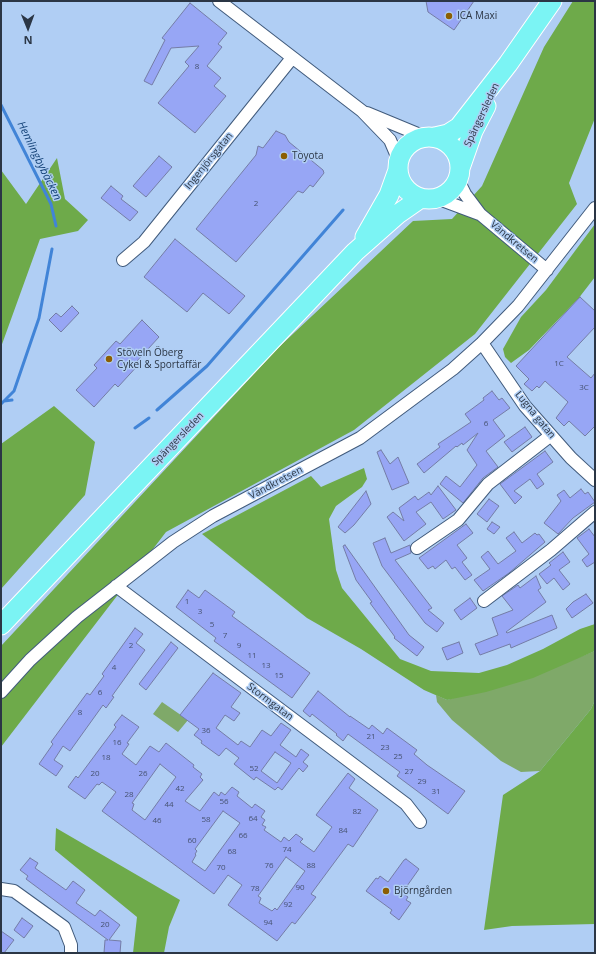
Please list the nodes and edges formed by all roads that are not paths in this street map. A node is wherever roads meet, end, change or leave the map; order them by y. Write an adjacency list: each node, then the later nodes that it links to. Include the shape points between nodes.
1 (219, 1): 3 (street)
2 (552, 1): 4 (main road, Spängersleden)
3 (292, 58): 5 (street); 13 (street, Ingenjörsgatan, via 144,242)
4 (508, 64): 6 (main road, Spängersleden, via 459,126 448,134); 8 (main road, Spängersleden, via 473,131)
5 (362, 111): 6 (street); 7 (street, via 390,140)
6 (430, 137): 7 (main road, Spängersleden, via 409,145 403,152); 8 (main road, Spängersleden, via 445,141 453,148 459,157)
7 (399, 165): 9 (main road, via 401,180 406,188 413,194); 12 (main road, Spängersleden, via 389,195)
8 (459, 174): 9 (main road, Spängersleden, via 453,188 445,195); 11 (street, Vändkretsen, via 465,194)
9 (428, 198): 11 (street, Vändkretsen); 12 (main road, Spängersleden, via 398,214)
10 (595, 208): 14 (street, Vändkretsen)
11 (480, 214): 14 (street, Vändkretsen)
12 (355, 252): 22 (main road, Spängersleden)
13 (123, 260)
14 (547, 270): 15 (street, Vändkretsen, via 518,306)
15 (482, 343): 16 (street, Lugna gatan, via 525,406); 20 (street, Vändkretsen, via 421,394 360,438 213,516 173,542)
16 (550, 436): 17 (street, Lugna gatan); 19 (street, via 488,484 458,520)
17 (595, 480)
18 (595, 512): 21 (street, via 551,550)
19 (417, 548)
20 (116, 586): 23 (street, Vändkretsen, via 30,660); 24 (street, Stormgatan, via 406,804)
21 (484, 601)
22 (1, 625)
23 (1, 692)
24 (420, 822)
25 (1, 889): 26 (street, via 14,891 64,927 71,945)
26 (70, 953)

